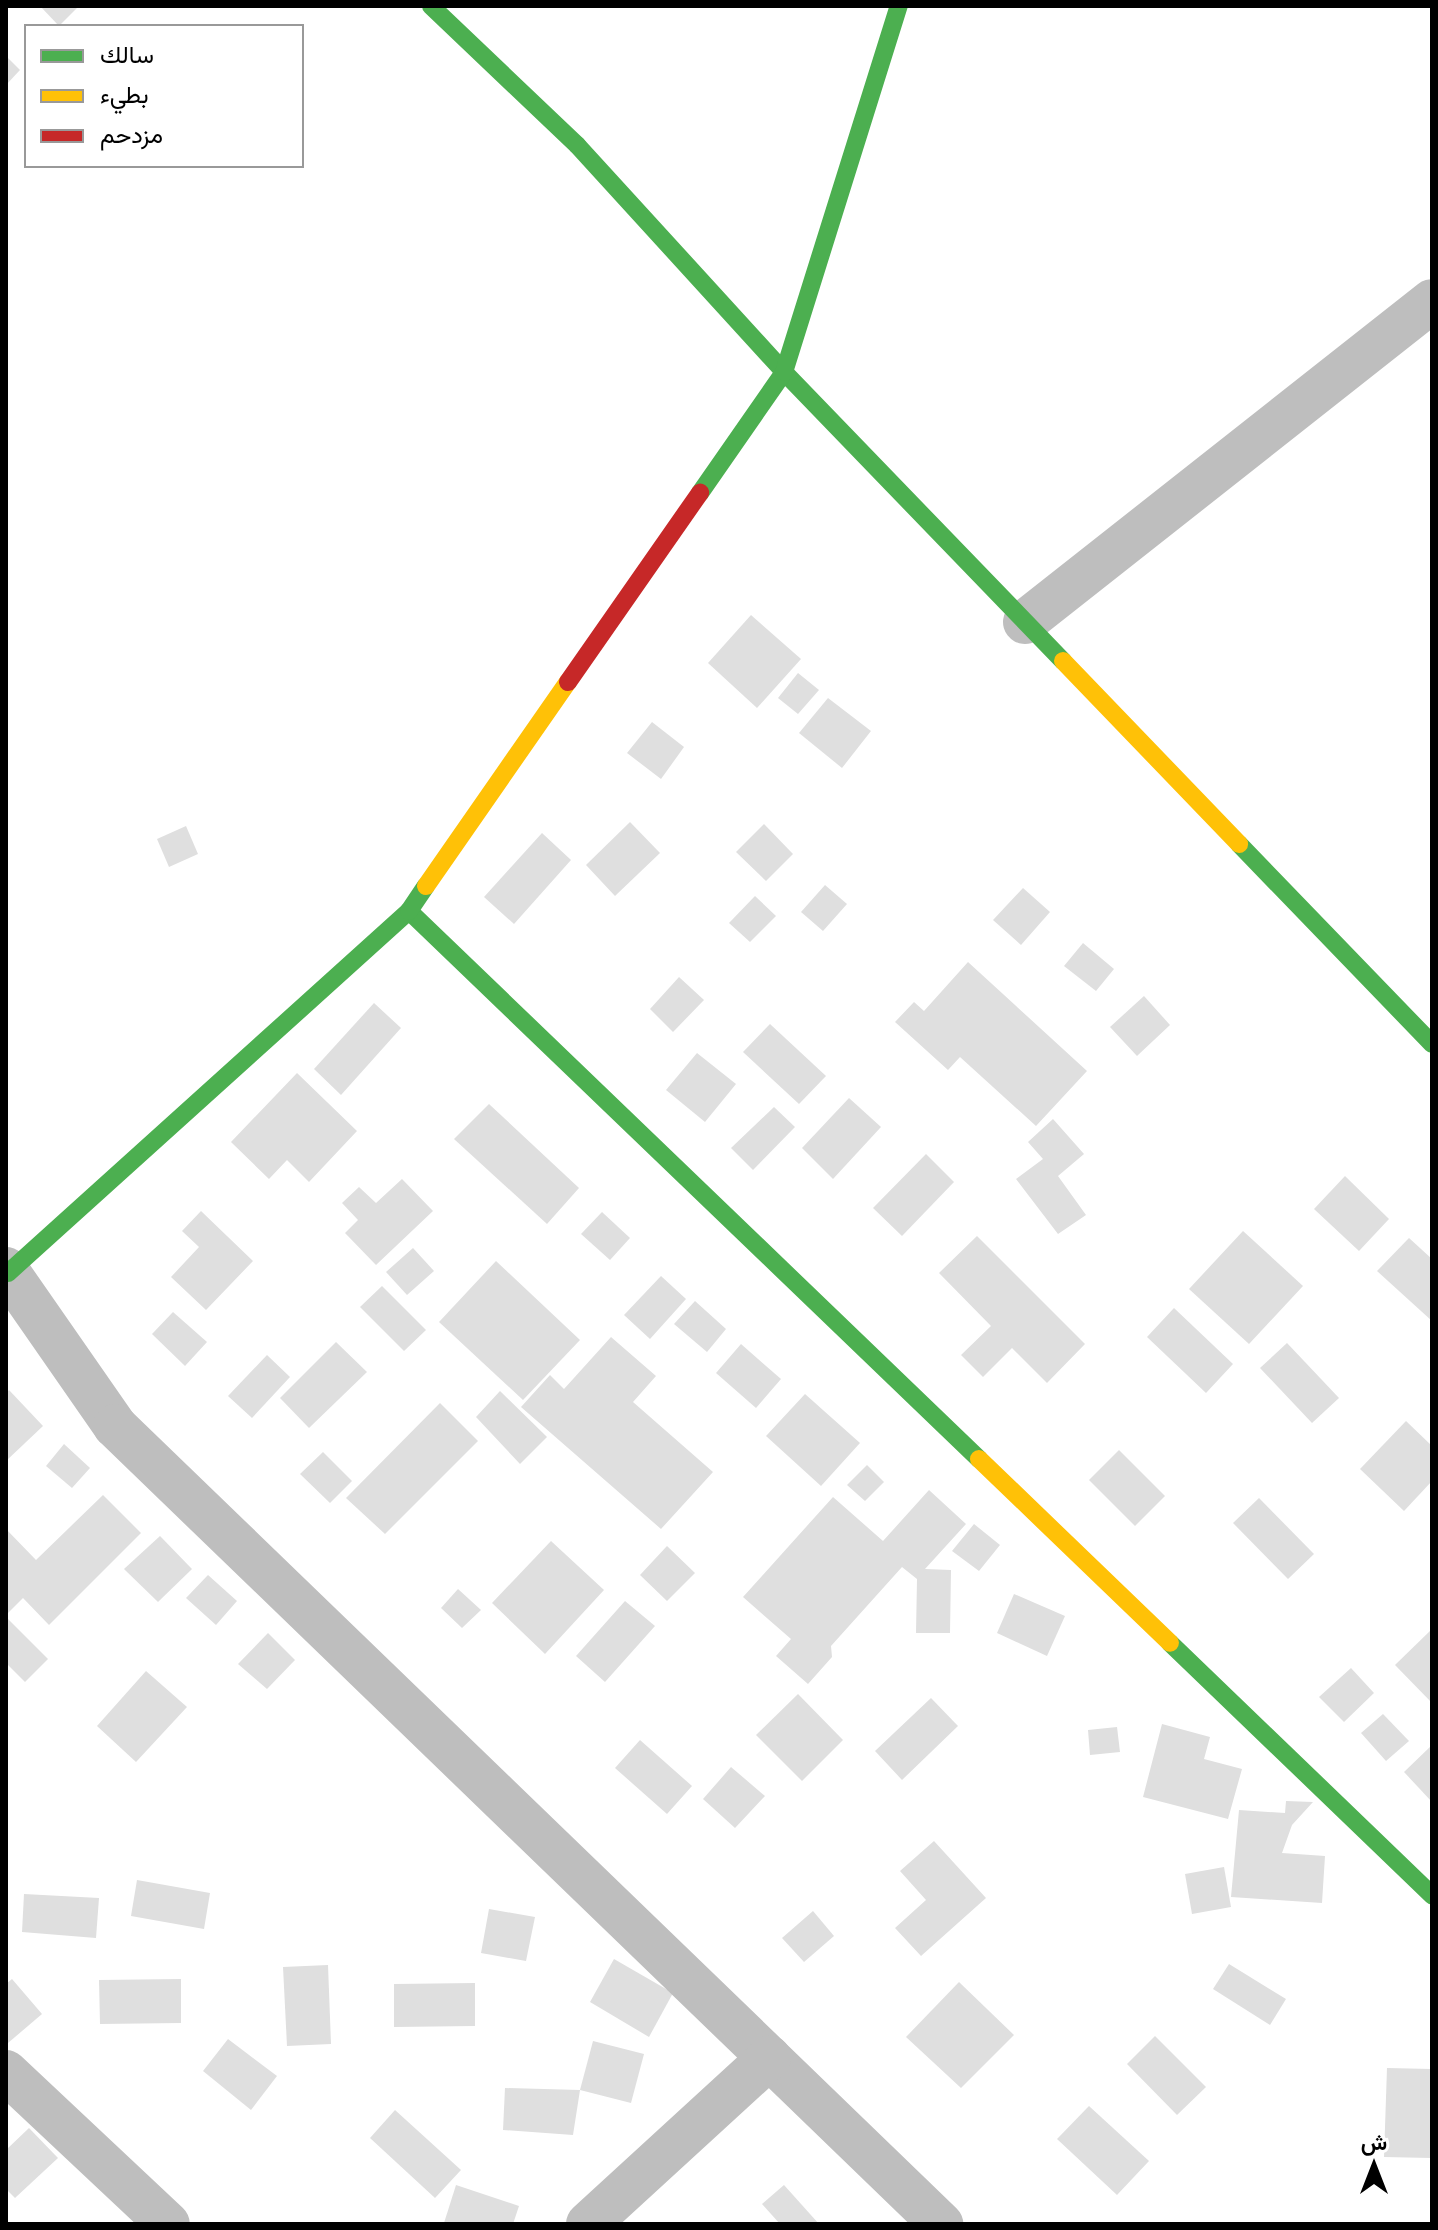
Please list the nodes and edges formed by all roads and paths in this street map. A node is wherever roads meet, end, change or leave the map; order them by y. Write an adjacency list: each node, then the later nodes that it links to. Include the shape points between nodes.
1 (431, 6): 4 (street, via 577,145)
2 (899, 6): 4 (street)
3 (1432, 301): 5 (street)
4 (784, 372): 5 (street); 6 (street)
5 (1025, 622): 7 (street)
6 (409, 911): 8 (street); 9 (street)
7 (1432, 1044)
8 (7, 1271): 10 (street, via 115,1426)
9 (1432, 1895)
10 (769, 2058): 13 (street); 14 (street)
11 (6, 2072): 12 (street)
12 (168, 2224)
13 (588, 2224)
14 (941, 2224)

